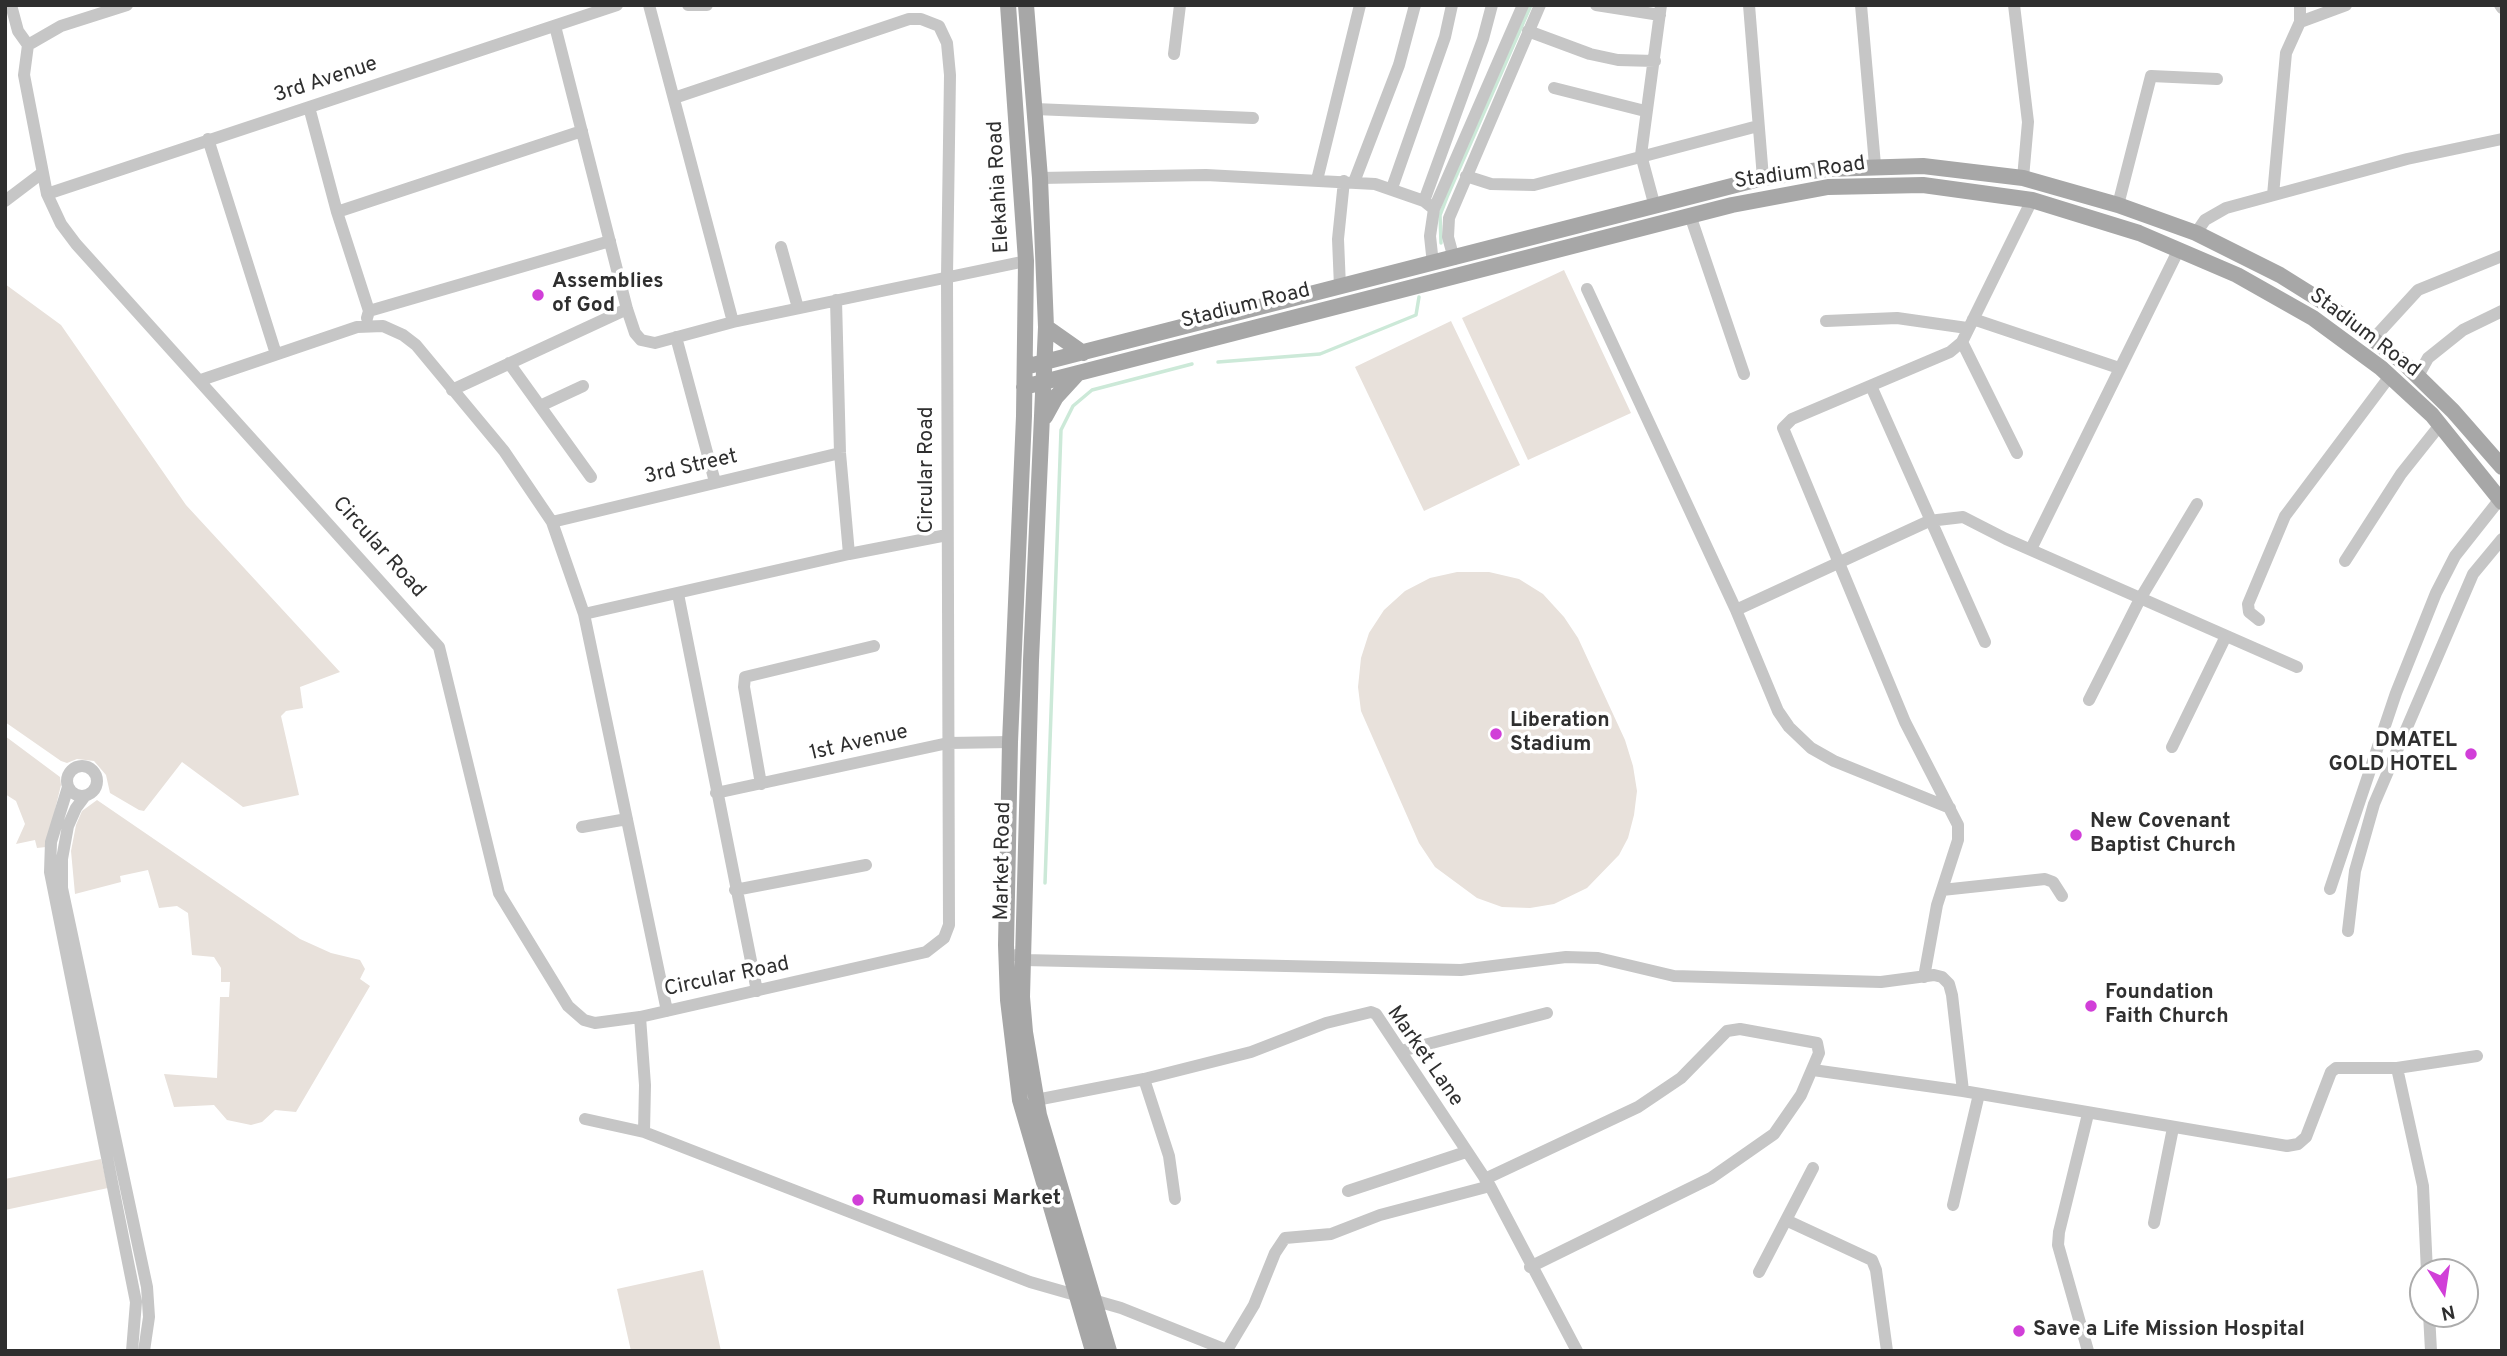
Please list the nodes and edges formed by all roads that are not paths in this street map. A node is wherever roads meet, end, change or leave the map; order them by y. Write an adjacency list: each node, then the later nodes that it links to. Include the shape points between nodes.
1 (11, 5): 26 (street, via 18,31)
2 (127, 5): 26 (street, via 61,26)
3 (617, 5): 24 (street, 3rd Avenue)
4 (649, 5): 31 (street)
5 (688, 5): 6 (street)
6 (707, 5)
7 (1008, 5): 67 (main road, Elekahia Road)
8 (1026, 5): 33 (main road, Elekahia Road)
9 (1180, 5): 27 (street)
10 (1360, 5): 48 (street)
11 (1415, 5): 49 (street, via 1399,65)
12 (1452, 5): 50 (street)
13 (1492, 5): 56 (street)
14 (1523, 5): 56 (street)
15 (1540, 5): 25 (street)
16 (1596, 5): 22 (street)
17 (1749, 5): 36 (street)
18 (1861, 5): 41 (street)
19 (2014, 5): 47 (street, via 2028,122)
20 (2300, 5): 23 (street)
21 (2346, 5): 23 (street)
22 (1661, 10): 28 (street)
23 (2300, 22): 53 (street, via 2286,53)
24 (555, 26): 32 (street, 3rd Avenue); 37 (street)
25 (1528, 31): 28 (street, via 1590,54); 44 (street)
26 (28, 45): 43 (street, Circular Road, via 24,75)
27 (1174, 54)
28 (1655, 61): 34 (street)
29 (2217, 79): 57 (street, via 2158,75 2147,80)
30 (1554, 88): 34 (street)
31 (674, 98): 69 (street, Circular Road, via 909,19 939,26 950,62); 78 (street)
32 (309, 107): 38 (street, 3rd Avenue); 59 (street)
33 (1035, 109): 35 (street); 45 (main road, Elekahia Road)
34 (1645, 111): 40 (street)
35 (1253, 118)
36 (1758, 126): 40 (street); 46 (street)
37 (582, 131): 59 (street); 62 (street)
38 (208, 139): 52 (street, 3rd Avenue); 86 (street)
39 (2502, 139): 53 (street)
40 (1641, 155): 44 (street, via 1534,185 1492,184); 58 (street)
41 (1875, 165): 42 (main road, Stadium Road); 46 (main road, Stadium Road)
42 (1964, 169): 47 (main road, Stadium Road); 51 (main road)
43 (42, 173): 52 (street, Circular Road); 55 (street)
44 (1466, 176): 66 (street, via 1447,226)
45 (1040, 178): 48 (street, via 1206,175); 81 (main road, Elekahia Road)
46 (1763, 178): 58 (main road, Stadium Road)
47 (2023, 178): 57 (main road, Stadium Road)
48 (1317, 180): 49 (street)
49 (1349, 182): 50 (street); 70 (street, via 1338,239)
50 (1392, 188): 56 (street)
51 (1960, 188): 54 (main road, Stadium Road); 60 (main road, Stadium Road, via 1828,187)
52 (47, 194): 95 (street, Circular Road, via 76,244)
53 (2273, 195): 61 (street, via 2213,214)
54 (2032, 200): 64 (main road, Stadium Road); 79 (street)
55 (5, 201)
56 (1429, 205): 68 (street)
57 (2118, 205): 61 (main road, Stadium Road)
58 (1655, 207): 66 (main road, Stadium Road)
59 (337, 212): 75 (street)
60 (1690, 215): 91 (main road, Stadium Road); 92 (street)
61 (2196, 233): 83 (main road, Stadium Road, via 2280,275)
62 (610, 242): 74 (street); 75 (street)
63 (781, 247): 73 (street)
64 (2179, 249): 90 (street); 93 (main road, Stadium Road, via 2313,318)
65 (2502, 256): 83 (street, via 2418,290)
66 (1454, 258): 68 (main road, Stadium Road)
67 (1026, 261): 69 (street); 89 (main road, Elekahia Road)
68 (1433, 264): 70 (main road, Stadium Road)
69 (947, 276): 72 (street); 113 (street, Circular Road)
70 (1339, 287): 85 (main road, Stadium Road)
71 (1587, 289): 121 (street)
72 (835, 300): 73 (street); 104 (street)
73 (798, 308): 78 (street)
74 (627, 309): 82 (street, via 641,340 655,343); 88 (street)
75 (369, 311): 80 (street)
76 (2502, 312): 94 (street, via 2463,330 2428,358)
77 (1826, 321): 79 (street, via 1897,318)
78 (733, 322): 82 (street)
79 (1970, 324): 84 (street); 90 (street)
80 (366, 325): 86 (street); 100 (street, via 403,335)
81 (1046, 327): 85 (main road); 87 (main road, Elekahia Road)
82 (676, 337): 108 (street)
83 (2374, 338): 94 (main road, Stadium Road)
84 (1962, 342): 98 (street, via 1950,352); 105 (street)
85 (1083, 353): 87 (main road, Stadium Road)
86 (276, 354): 95 (street)
87 (1046, 362): 89 (main road, Stadium Road); 96 (main road, Market Road)
88 (509, 363): 100 (street); 101 (street)
89 (1025, 367): 99 (main road, Market Road)
90 (2119, 368): 115 (street)
91 (1079, 373): 96 (main road, Stadium Road); 102 (main road, via 1056,397)
92 (1744, 374)
93 (2390, 376): 103 (main road, Stadium Road); 123 (street, via 2285,516 2248,604 2249,612)
94 (2418, 376): 106 (main road, Stadium Road)
95 (201, 380): 151 (street, Circular Road, via 439,647 499,894 568,1006 595,1023)
96 (1045, 383): 99 (main road, Stadium Road); 102 (main road, Market Road)
97 (583, 386): 101 (street)
98 (1871, 386): 111 (street); 118 (street, via 1792,419 1783,428)
99 (1024, 387): 129 (main road, Market Road)
100 (452, 390): 112 (street, via 504,451)
101 (540, 406): 107 (street)
102 (1044, 419): 146 (main road, Market Road, via 1031,660)
103 (2440, 425): 109 (main road, Stadium Road); 117 (street, via 2401,474)
104 (840, 453): 108 (street, 3rd Street); 116 (street)
105 (2017, 453)
106 (2502, 467)
107 (591, 477)
108 (715, 482): 112 (street, 3rd Street)
109 (2501, 500): 140 (street, via 2455,556 2436,593 2396,693)
110 (2197, 504): 120 (street)
111 (1928, 521): 115 (street, via 1962,517); 118 (street); 125 (street)
112 (552, 522): 122 (street)
113 (947, 536): 116 (street); 130 (street, Circular Road)
114 (2502, 539): 144 (street, via 2473,574 2374,804 2355,871)
115 (2031, 549): 120 (street)
116 (849, 554): 119 (street)
117 (2345, 561)
118 (1838, 564): 121 (street); 136 (street, via 1905,722)
119 (678, 594): 122 (street); 134 (street)
120 (2140, 599): 124 (street); 128 (street)
121 (1736, 610): 136 (street, via 1778,711 1798,738 1834,761)
122 (584, 614): 137 (street)
123 (2259, 620)
124 (2226, 636): 127 (street); 131 (street)
125 (1985, 642)
126 (874, 646): 132 (street, via 745,677)
127 (2297, 667)
128 (2089, 700)
129 (1010, 742): 130 (street, 1st Avenue); 145 (main road, Market Road)
130 (948, 743): 132 (street, 1st Avenue); 148 (street, Circular Road, via 949,925 944,938 926,953)
131 (2172, 747)
132 (761, 784): 134 (street, 1st Avenue)
133 (68, 787): 135 (street, via 77,796); 135 (street, via 72,770 88,767 95,772 97,784); 179 (street, via 51,842 50,872 136,1302)
134 (716, 793): 141 (street)
135 (86, 796): 180 (street, via 68,826 62,888 147,1287)
136 (1950, 808): 142 (street, via 1959,834)
137 (627, 819): 138 (street); 149 (street)
138 (582, 827)
139 (866, 865): 141 (street)
140 (2330, 889)
141 (735, 890): 148 (street)
142 (1942, 890): 143 (street, via 2045,879 2053,882); 147 (street)
143 (2062, 896)
144 (2348, 931)
145 (1006, 945): 146 (street); 175 (main road, Market Road, via 1020,1100)
146 (1024, 960): 147 (street, via 1461,970 1566,957 1598,958 1674,976 1881,982); 159 (main road, Market Road, via 1025,1032)
147 (1924, 977): 157 (street, via 1942,977 1948,984)
148 (757, 991): 149 (street, Circular Road)
149 (667, 1011): 151 (street, Circular Road)
150 (1547, 1013): 152 (street)
151 (640, 1017): 163 (street)
152 (1401, 1051): 156 (street, Market Lane, via 1376,1014 1368,1012 1251,1052); 164 (street, Market Lane)
153 (2477, 1056): 154 (street)
154 (2397, 1068): 162 (street, via 2336,1068 2306,1137 2298,1144); 172 (street, via 2423,1185)
155 (1813, 1070): 157 (street); 166 (street, via 1817,1043 1734,1029 1681,1078 1638,1107); 173 (street, via 1787,1119 1752,1150 1711,1178)
156 (1144, 1079): 159 (street, Market Lane); 168 (street, via 1169,1156)
157 (1963, 1091): 158 (street)
158 (1979, 1094): 160 (street); 169 (street)
159 (1036, 1100): 176 (main road, Market Road)
160 (2088, 1114): 162 (street); 185 (street, via 2058,1245)
161 (585, 1119): 163 (street)
162 (2173, 1128): 171 (street)
163 (644, 1132): 175 (street)
164 (1466, 1152): 166 (street, Market Lane); 167 (street)
165 (1813, 1168): 170 (street)
166 (1488, 1182): 173 (street, Market Lane); 178 (street, via 1331,1234 1285,1238)
167 (1348, 1191)
168 (1175, 1199)
169 (1953, 1205)
170 (1788, 1220): 174 (street); 184 (street, via 1871,1260)
171 (2154, 1223)
172 (2426, 1258)
173 (1530, 1267): 183 (street, Market Lane)
174 (1759, 1272)
175 (1078, 1297): 176 (street); 181 (main road, Market Road)
176 (1097, 1301): 178 (street); 182 (main road, Market Road)
177 (2430, 1328): 186 (street)
178 (1228, 1350)
179 (132, 1351)
180 (144, 1351)
181 (1093, 1351)
182 (1109, 1351)
183 (1577, 1351)
184 (1887, 1351)
185 (2088, 1351)
186 (2431, 1351)

